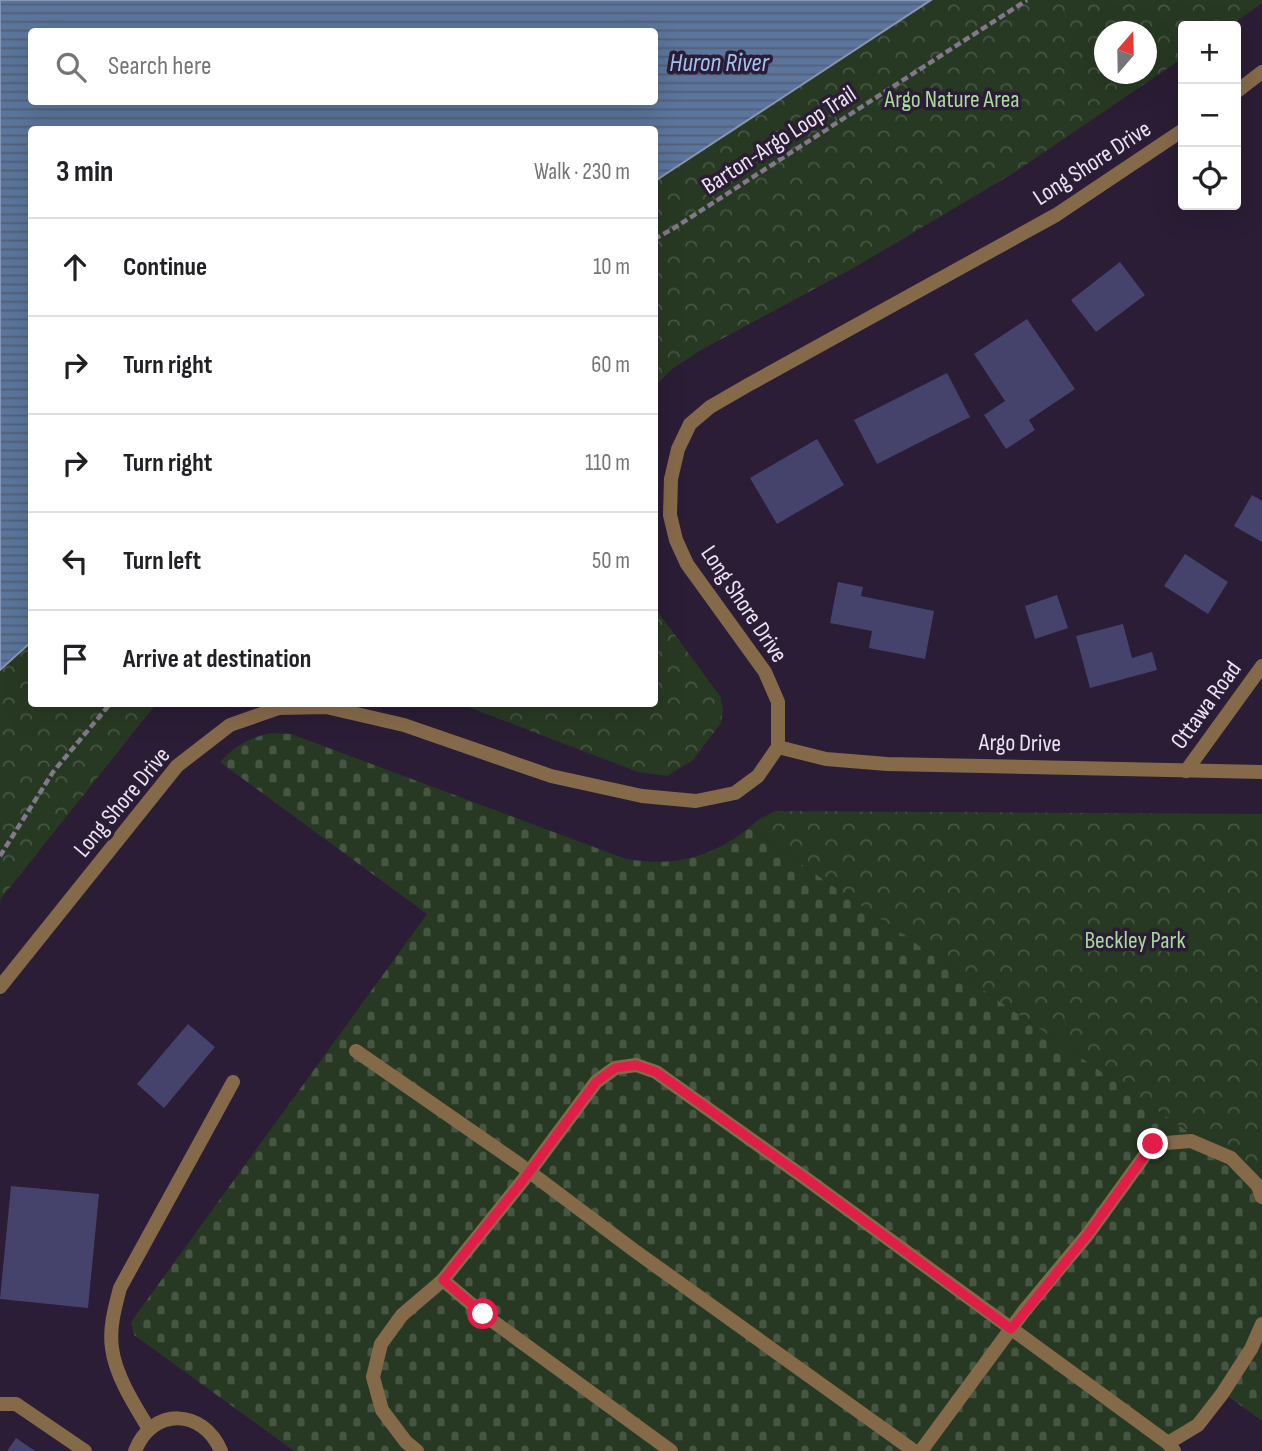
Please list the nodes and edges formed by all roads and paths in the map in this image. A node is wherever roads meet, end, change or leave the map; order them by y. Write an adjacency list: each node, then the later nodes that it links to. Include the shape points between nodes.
1 (1027, 0): 5 (path, Barton-Argo Loop Trail)
2 (1262, 72): 3 (street)
3 (1241, 88)
4 (1178, 133): 8 (street, Long Shore Drive, via 1056,215 748,385 690,424 671,479 670,516 687,564 765,672 778,702)
5 (658, 237)
6 (1262, 666): 9 (street, Ottawa Road)
7 (107, 707): 11 (path, via 53,772)
8 (778, 747): 9 (street, Argo Drive, via 826,760 887,764); 12 (street, Long Shore Drive, via 758,776 735,793 696,801 642,796 551,776 404,725 326,707 279,708 230,725 177,766)
9 (1186, 771): 10 (street, Argo Drive)
10 (1262, 772)
11 (0, 856)
12 (0, 988)
13 (356, 1051): 15 (street)
14 (233, 1082): 21 (street, via 120,1288 112,1319 112,1349 122,1382)
15 (530, 1172): 17 (street); 19 (street, via 596,1082 615,1068 636,1065 656,1072); 28 (street)
16 (1262, 1197): 19 (street, via 1258,1185 1231,1158 1191,1141 1153,1144)
17 (443, 1280): 26 (street, via 402,1315 381,1344 373,1377 382,1410); 27 (street)
18 (1262, 1324): 22 (street, via 1223,1394)
19 (1011, 1329): 22 (street); 29 (street)
20 (0, 1404): 23 (street, via 16,1404)
21 (149, 1429): 24 (street); 25 (street, via 176,1418 191,1420 204,1426)
22 (1171, 1447)
23 (85, 1451)
24 (135, 1451)
25 (221, 1451)
26 (418, 1451)
27 (671, 1451)
28 (914, 1451)
29 (920, 1451)

